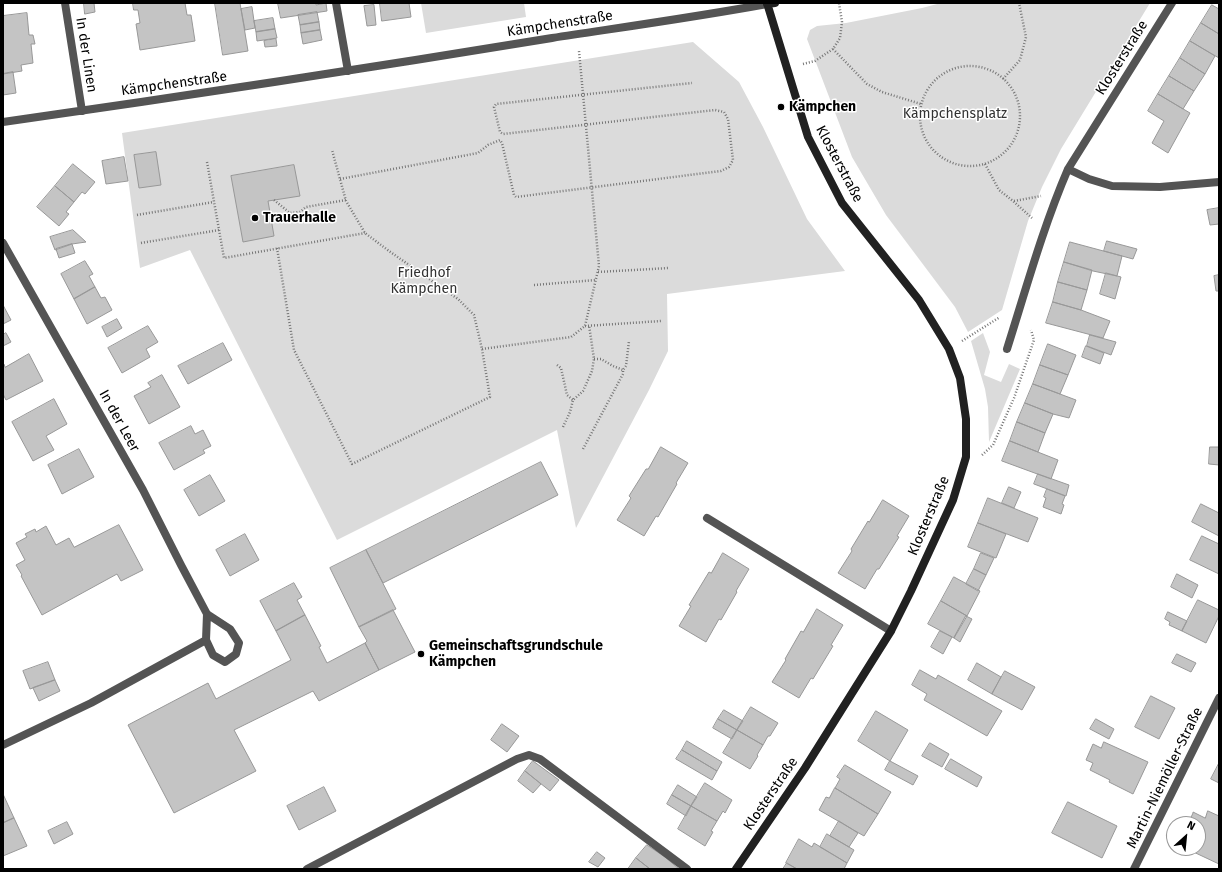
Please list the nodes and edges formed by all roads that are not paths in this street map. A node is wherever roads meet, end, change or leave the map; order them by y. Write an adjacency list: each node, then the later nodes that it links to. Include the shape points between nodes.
1 (65, 3): 6 (street, In der Linen)
2 (336, 3): 5 (street)
3 (770, 3): 5 (street, Kämpchenstraße); 14 (main road, Klosterstraße, via 808,137 842,203 919,300 949,349 960,378 966,419 966,457 953,500)
4 (1172, 3): 8 (street, Klosterstraße)
5 (348, 71): 6 (street, Kämpchenstraße)
6 (82, 111): 7 (street, Kämpchenstraße)
7 (3, 122)
8 (1068, 169): 9 (street, via 1112,186 1160,187); 11 (street, Klosterstraße, via 1044,230)
9 (1219, 182)
10 (3, 243): 13 (street, In der Leer, via 143,490)
11 (1007, 349)
12 (707, 518): 14 (street)
13 (207, 614): 15 (street); 15 (street, In der Leer, via 230,629 239,643 236,654 225,662 213,655)
14 (891, 631): 20 (main road, Klosterstraße, via 805,768)
15 (206, 640): 17 (street, via 90,703)
16 (1219, 698): 21 (street, Martin-Niemöller-Straße)
17 (3, 745)
18 (307, 869): 19 (street, via 529,755 540,759)
19 (687, 869)
20 (736, 869)
21 (1134, 869)

